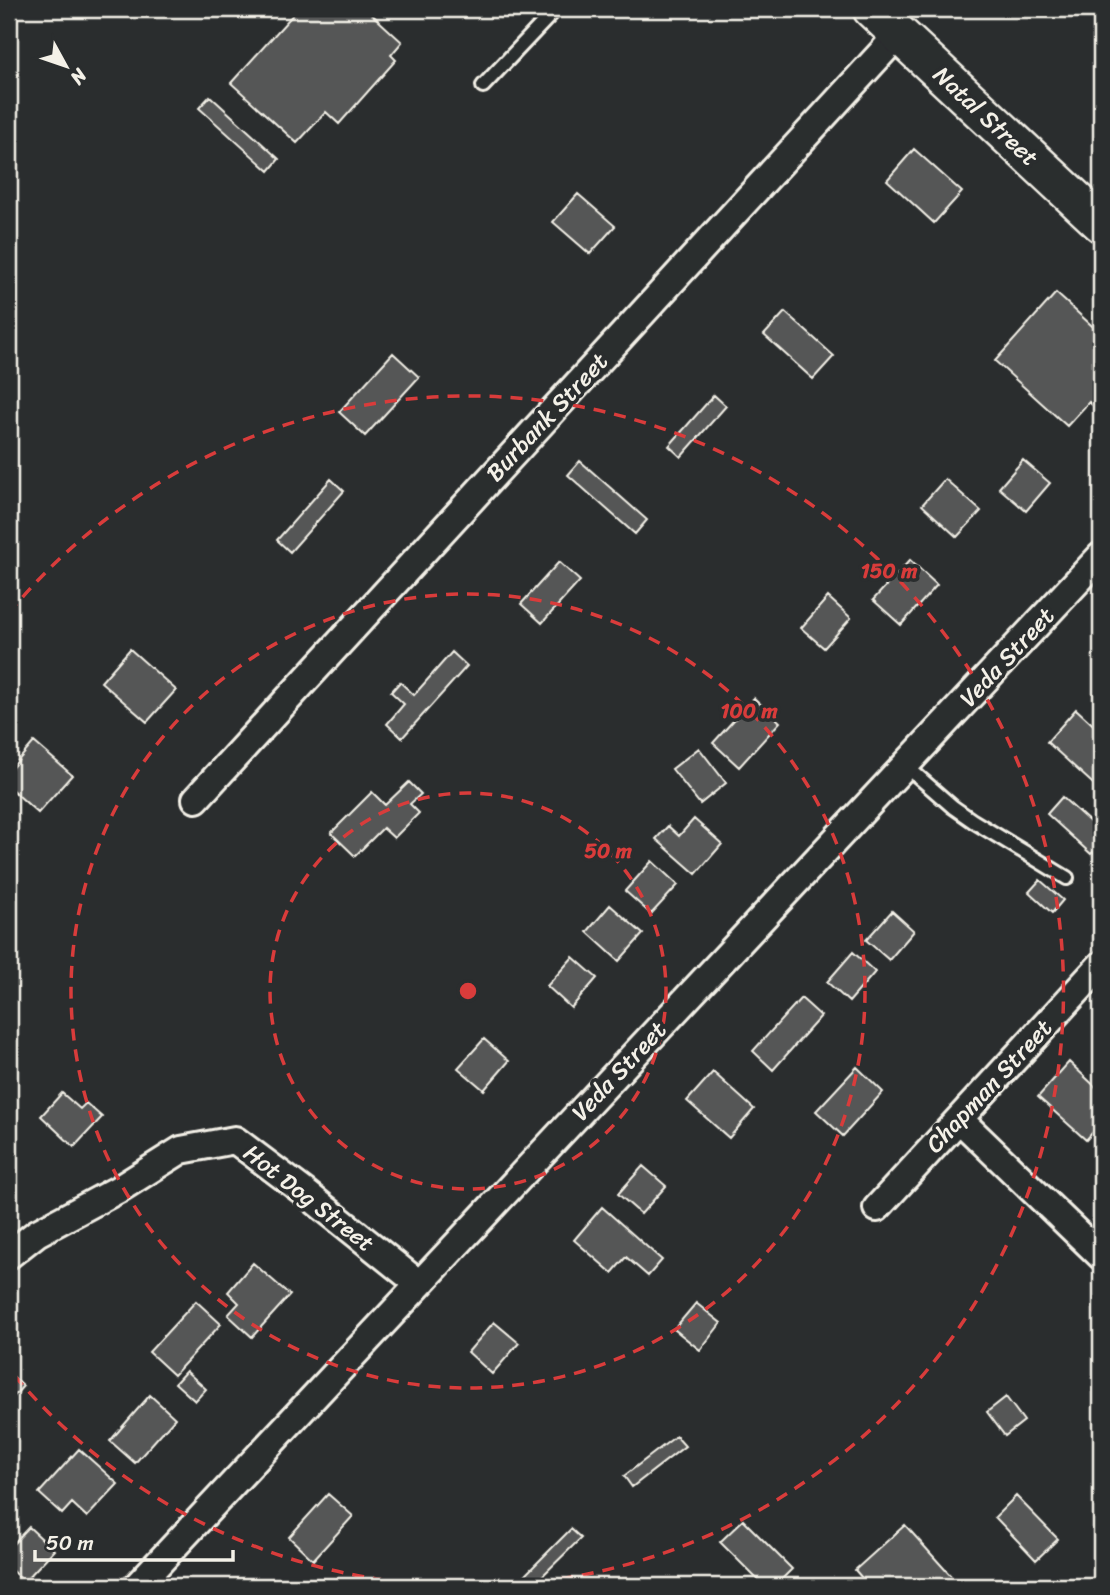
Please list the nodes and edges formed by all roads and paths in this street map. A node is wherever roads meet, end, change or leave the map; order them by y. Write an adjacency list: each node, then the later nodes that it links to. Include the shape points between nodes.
1 (556, 9): 4 (lane)
2 (872, 9): 3 (main road, Natal Street)
3 (899, 34): 5 (main road, Natal Street); 8 (street, Burbank Street)
4 (483, 86)
5 (1101, 223)
6 (1101, 556): 7 (street, Veda Street)
7 (905, 765): 9 (lane, via 963,814); 15 (street, Veda Street)
8 (196, 799)
9 (1067, 878)
10 (1101, 965): 11 (street, Chapman Street)
11 (959, 1119): 12 (street, Chapman Street); 14 (street)
12 (877, 1208)
13 (9, 1255): 15 (street, Hot Dog Street, via 37,1233 181,1150 235,1140)
14 (1101, 1256)
15 (419, 1284): 16 (street, Veda Street)
16 (137, 1586)

